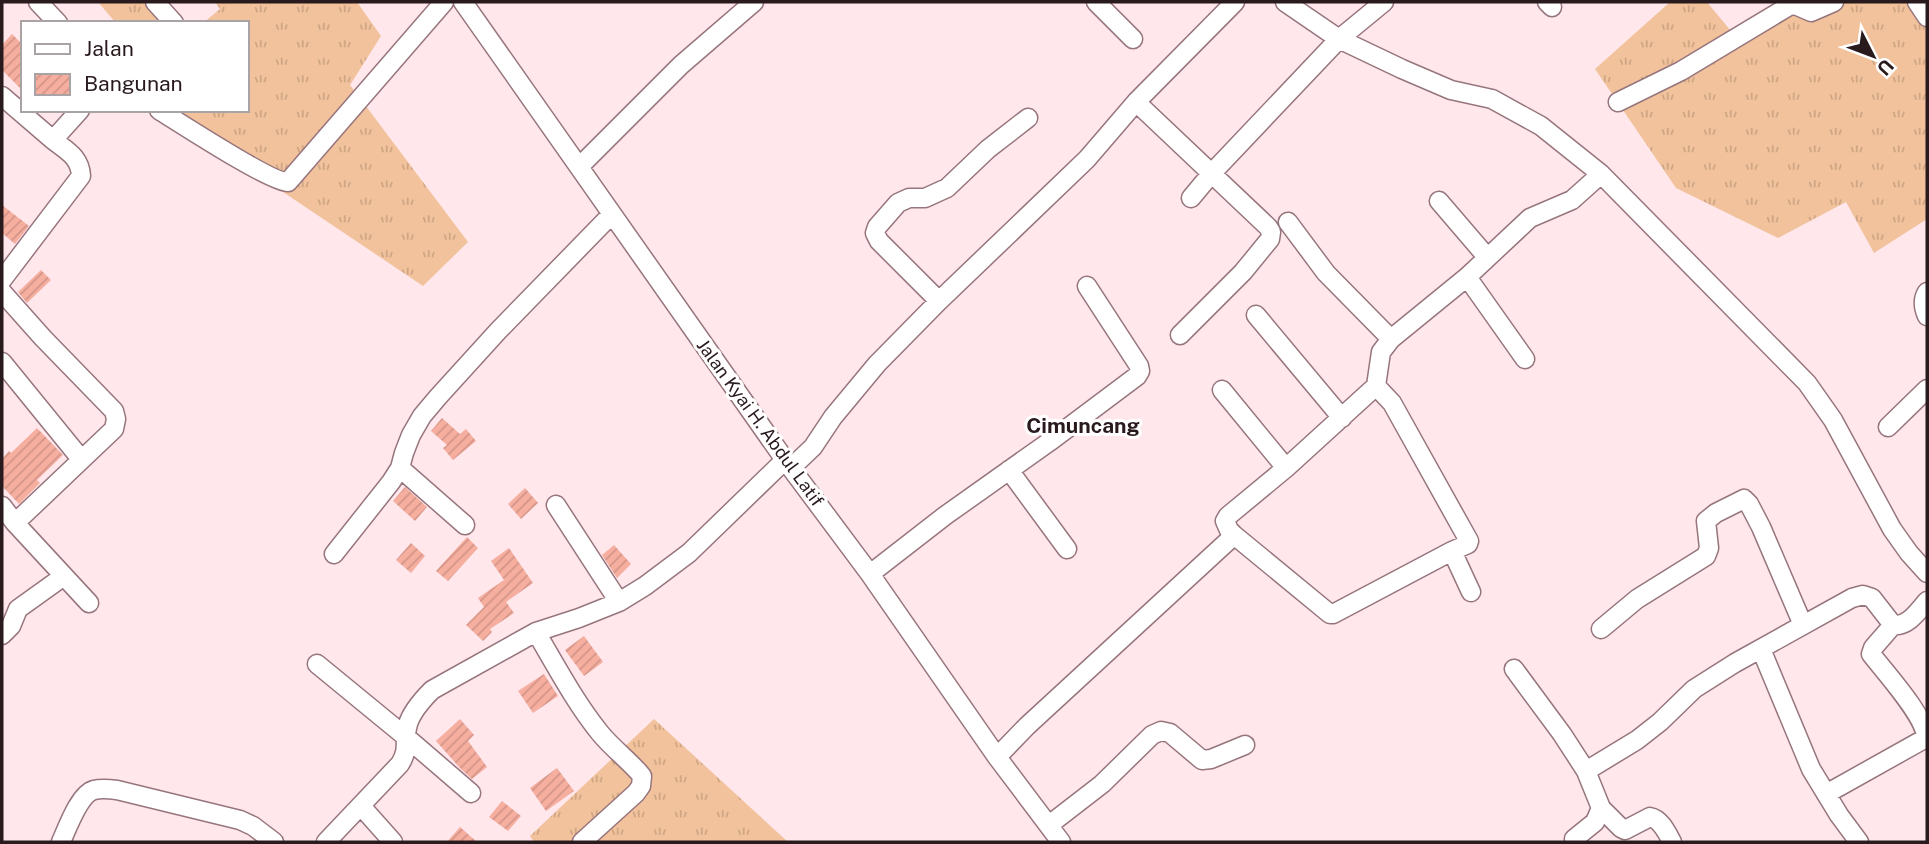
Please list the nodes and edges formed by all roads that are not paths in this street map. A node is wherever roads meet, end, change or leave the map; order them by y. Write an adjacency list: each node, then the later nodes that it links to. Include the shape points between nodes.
1 (38, 2): 13 (street)
2 (155, 2): 14 (street)
3 (444, 2): 21 (street, via 288,182 262,172)
4 (463, 2): 24 (street, Jalan Kyai H. Abdul Latif)
5 (754, 2): 24 (street, via 681,65)
6 (1235, 2): 18 (street)
7 (1285, 2): 16 (street)
8 (1384, 2): 16 (street)
9 (1834, 2): 19 (street, via 1811,12 1789,6 1681,71)
10 (1917, 2): 12 (street)
11 (1103, 4): 15 (street)
12 (1927, 17)
13 (56, 21)
14 (172, 21)
15 (1133, 39)
16 (1339, 39): 25 (street); 26 (street, via 1451,90 1492,99 1541,126)
17 (2, 96): 23 (street)
18 (1136, 102): 25 (street); 37 (street, via 1087,159)
19 (1618, 102)
20 (78, 112): 23 (street)
21 (162, 112)
22 (1028, 118): 37 (street, via 947,187 925,198 898,203 877,227 878,241)
23 (53, 140): 33 (street, via 74,157 81,176)
24 (579, 167): 29 (street, Jalan Kyai H. Abdul Latif)
25 (1211, 174): 27 (street); 40 (street, via 1268,227 1270,239)
26 (1601, 174): 31 (street, via 1572,200 1530,218); 62 (street, via 1807,383 1833,420 1892,529)
27 (1191, 198)
28 (1439, 201): 31 (street)
29 (612, 214): 50 (street, Jalan Kyai H. Abdul Latif); 51 (street, via 438,397 411,435)
30 (1288, 222): 41 (street, via 1326,273)
31 (1486, 257): 32 (street)
32 (1467, 277): 41 (street); 42 (street)
33 (2, 280)
34 (1087, 286): 53 (street, via 1140,371)
35 (2, 292): 49 (street, via 114,411 114,429)
36 (1927, 292): 39 (street, via 1923,303)
37 (939, 301): 50 (street, via 877,364 813,447)
38 (1256, 315): 47 (street)
39 (1927, 316)
40 (1180, 335)
41 (1391, 340): 44 (street, via 1381,352)
42 (1525, 359)
43 (2, 362): 49 (street)
44 (1376, 386): 47 (street); 60 (street, via 1392,403 1469,541)
45 (1927, 389): 48 (street)
46 (1222, 390): 52 (street)
47 (1342, 418): 52 (street)
48 (1888, 427)
49 (81, 459): 56 (street)
50 (788, 464): 63 (street, Jalan Kyai H. Abdul Latif); 66 (street, via 689,553)
51 (400, 468): 57 (street); 61 (street)
52 (1286, 468): 58 (street, via 1228,516 1225,521)
53 (1009, 470): 59 (street); 63 (street)
54 (556, 505): 66 (street)
55 (2, 506): 56 (street)
56 (15, 523): 64 (street)
57 (465, 525)
58 (1234, 535): 60 (street, via 1330,614); 79 (street)
59 (1067, 549)
60 (1451, 551): 65 (street)
61 (334, 554)
62 (1927, 573)
63 (870, 574): 79 (street, Jalan Kyai H. Abdul Latif)
64 (64, 576): 68 (street); 73 (street, via 18,609)
65 (1471, 592)
66 (619, 601): 72 (street)
67 (1927, 601): 70 (street, via 1905,623)
68 (89, 603)
69 (1802, 625): 70 (street, via 1863,595 1872,598); 71 (street, via 1761,527 1744,499 1706,521 1706,556 1637,599); 74 (street)
70 (1893, 625): 82 (street, via 1871,654 1919,716 1926,738)
71 (1601, 629)
72 (536, 632): 77 (street, via 432,691 413,713); 91 (street, via 590,720 642,776 636,793)
73 (2, 635)
74 (1761, 649): 80 (street, via 1694,689 1637,740); 82 (street, via 1811,769)
75 (317, 664): 77 (street)
76 (1514, 669): 80 (street)
77 (406, 737): 81 (street); 83 (street, via 406,755)
78 (1245, 745): 85 (street, via 1202,760 1170,733 1161,731)
79 (997, 757): 85 (street, Jalan Kyai H. Abdul Latif)
80 (1587, 771): 84 (street)
81 (471, 793)
82 (1826, 793): 94 (street)
83 (361, 806): 89 (street); 90 (street)
84 (1601, 808): 86 (street, via 1595,822); 93 (street, via 1625,830 1654,817)
85 (1049, 825): 92 (street, Jalan Kyai H. Abdul Latif)
86 (1574, 839)
87 (61, 842): 88 (street, via 86,795 104,789 226,816 253,826)
88 (274, 842)
89 (326, 842)
90 (393, 842)
91 (582, 842)
92 (1061, 842)
93 (1672, 842)
94 (1859, 842)

